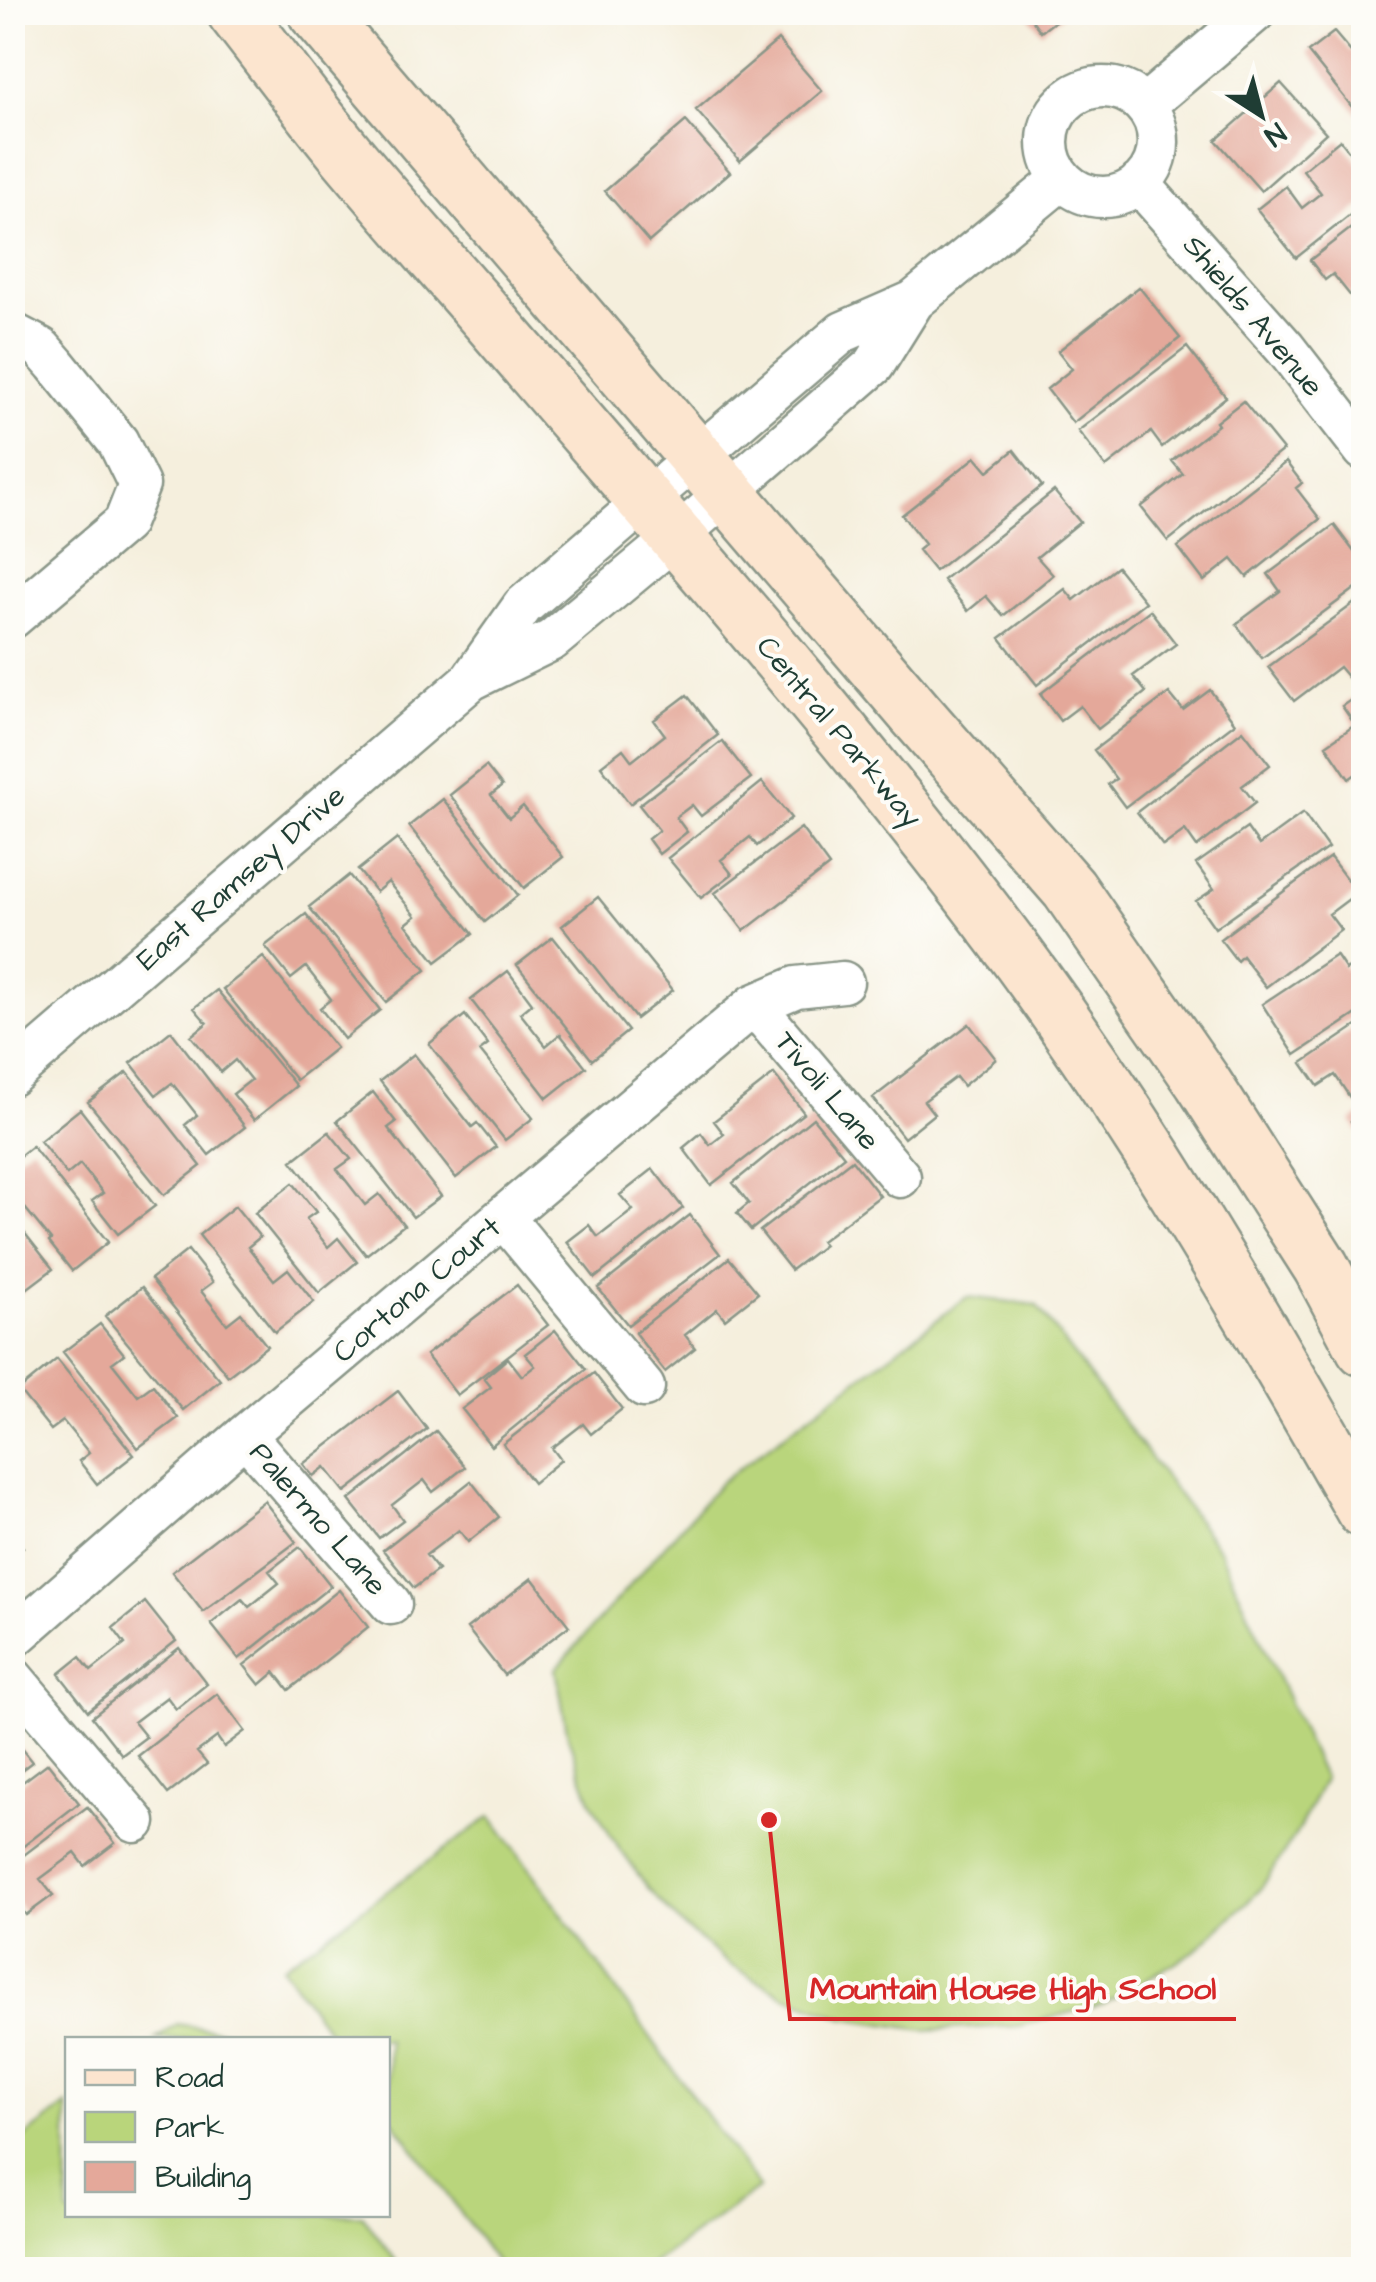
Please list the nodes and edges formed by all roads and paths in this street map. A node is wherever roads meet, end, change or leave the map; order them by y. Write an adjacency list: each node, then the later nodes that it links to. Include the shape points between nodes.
1 (235, 12): 10 (main road, Central Parkway, via 345,153)
2 (316, 12): 9 (main road)
3 (1255, 12): 4 (street)
4 (1145, 105): 5 (street, via 1132,94 1098,87 1066,101 1055,114 1048,148); 6 (street, via 1158,136 1157,154)
5 (1062, 179): 6 (street, via 1092,196); 9 (street, East Ramsey Drive, via 914,301 874,365)
6 (1139, 184): 8 (street, Shields Avenue, via 1285,348)
7 (12, 332): 11 (street, via 55,364 118,442 139,485 124,523)
8 (1364, 450)
9 (713, 475): 10 (street, East Ramsey Drive); 17 (main road, via 1069,889 1322,1267)
10 (661, 519): 14 (street, East Ramsey Drive, via 523,606 470,680); 20 (main road, Central Parkway, via 878,776 1081,1046 1176,1190)
11 (12, 618)
12 (843, 982): 13 (street, Cortona Court, via 796,987)
13 (754, 1005): 15 (street, Tivoli Lane); 16 (street, Cortona Court)
14 (12, 1075)
15 (900, 1177)
16 (503, 1217): 18 (street); 19 (street, Cortona Court)
17 (1364, 1348)
18 (644, 1387)
19 (245, 1435): 21 (street, Palermo Lane); 22 (street, Cortona Court)
20 (1364, 1510)
21 (391, 1604)
22 (12, 1638)
23 (12, 1677): 24 (street)
24 (136, 1822)

